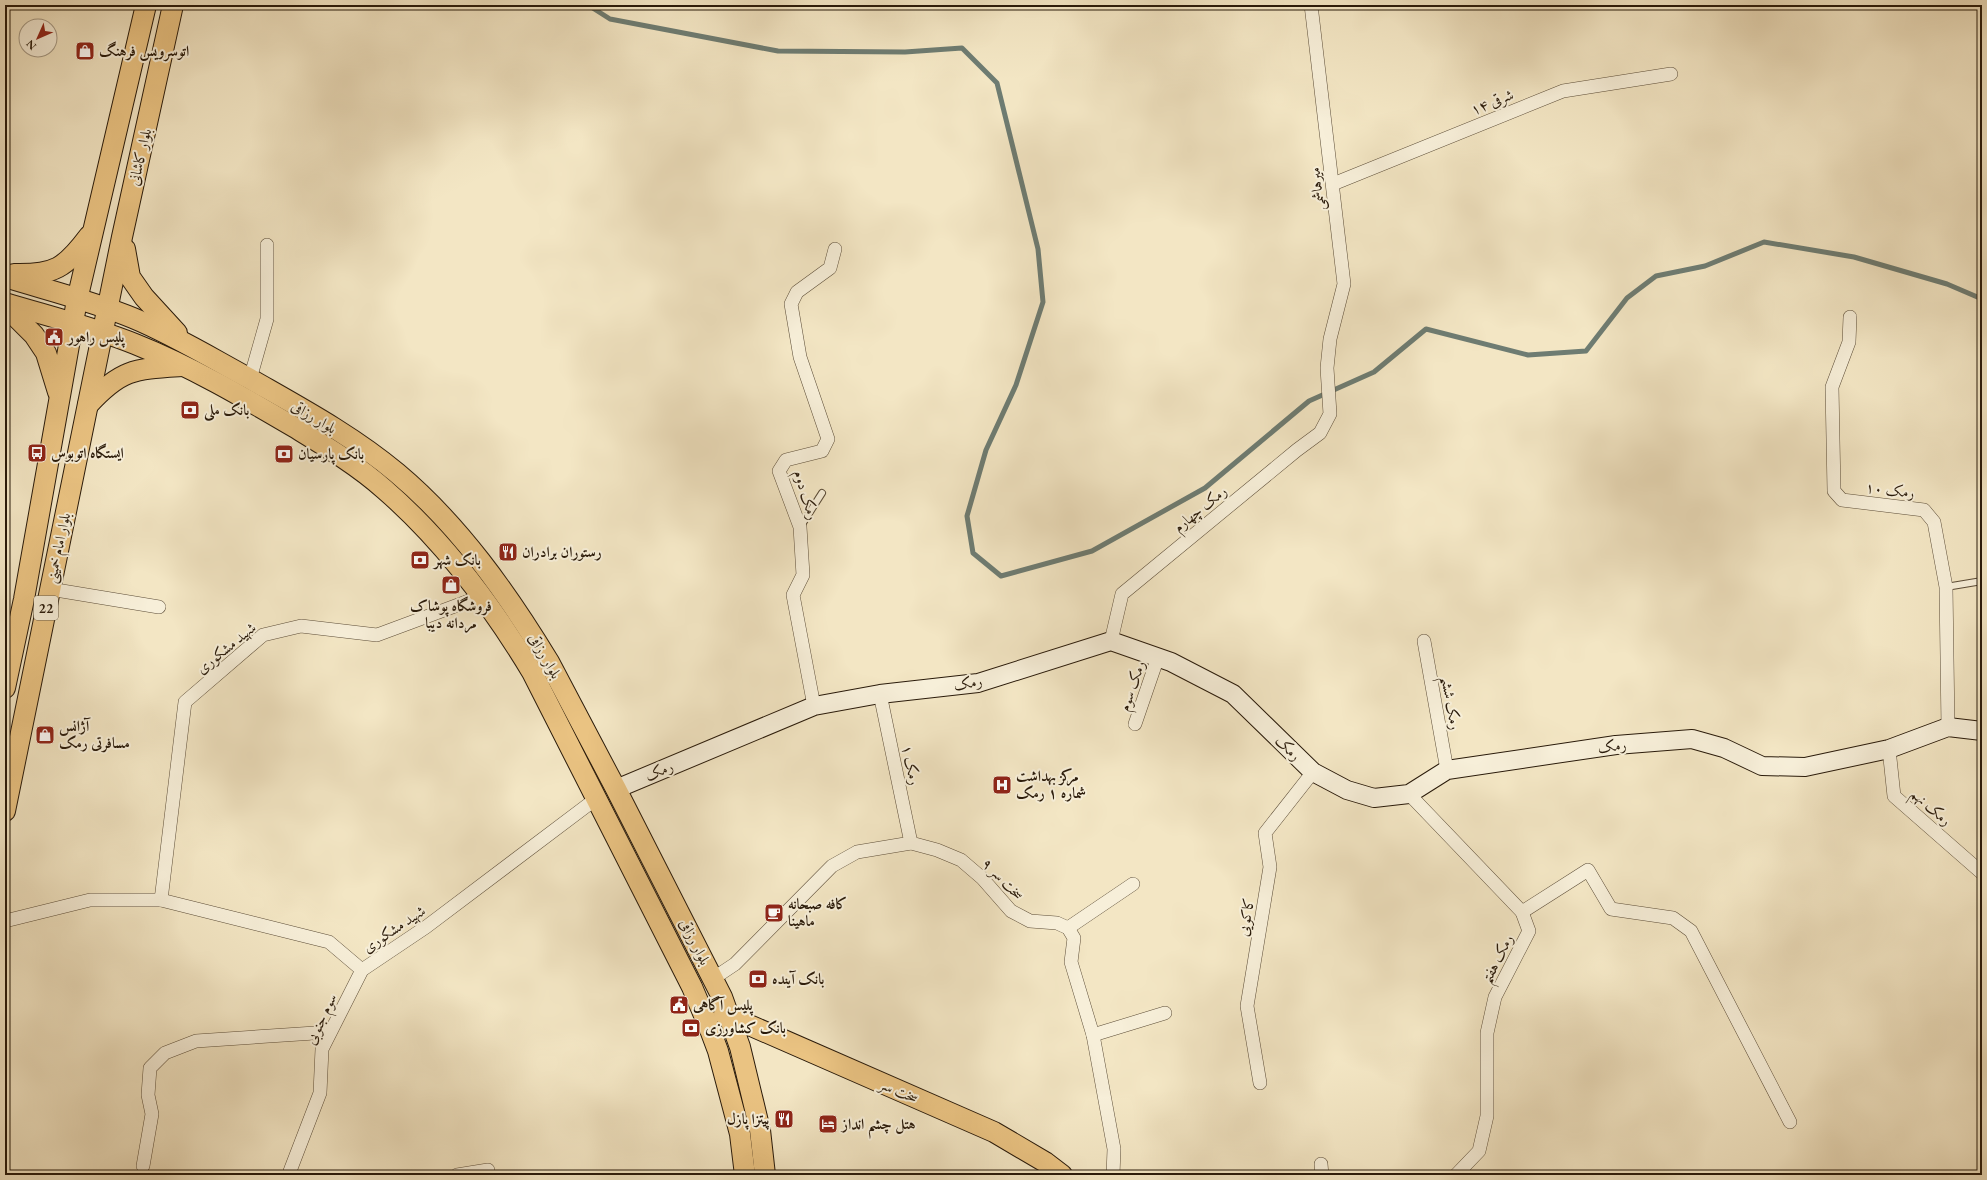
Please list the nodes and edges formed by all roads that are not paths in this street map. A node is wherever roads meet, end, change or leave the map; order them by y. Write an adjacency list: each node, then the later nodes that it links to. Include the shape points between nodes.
1 (146, 5): 5 (main road, بلوار کاشانی)
2 (174, 5): 6 (main road, بلوار کاشانی)
3 (1311, 5): 7 (street, میرهاشمی)
4 (1671, 74): 7 (street, شرقی ۱۴, via 1563,91)
5 (115, 135): 6 (main road); 8 (main road, بلوار کاشانی)
6 (144, 142): 9 (main road, بلوار کاشانی)
7 (1333, 184): 25 (street, میرهاشمی, via 1344,284 1330,339 1327,368)
8 (93, 229): 12 (main road, via 74,257 61,266 47,273); 14 (main road, بلوار کاشانی)
9 (122, 237): 16 (main road, بلوار کاشانی); 20 (main road, via 130,277 163,320)
10 (267, 245): 22 (street, via 267,319)
11 (835, 249): 27 (street, رمک دوم, via 830,268 797,292 791,304 800,357 828,439 822,451 786,460 779,471)
12 (5, 274)
13 (5, 277): 14 (main road, بلوار رزاقی)
14 (77, 300): 16 (main road, بلوار رزاقی); 18 (main road, بلوار امام خمینی / 22)
15 (5, 304): 18 (main road, بلوار رزاقی); 23 (main road, via 34,335 46,353)
16 (108, 309): 19 (main road, بلوار امام خمینی / 22); 20 (main road, بلوار رزاقی, via 139,321)
17 (1850, 317): 29 (street, رمک ۱۰, via 1849,342 1832,387 1834,491 1842,500 1924,510 1934,522)
18 (73, 323): 19 (main road, بلوار رزاقی); 23 (main road, بلوار امام خمینی / 22)
19 (103, 333): 21 (main road, بلوار رزاقی, via 134,343); 24 (main road, بلوار امام خمینی / 22)
20 (192, 348): 22 (main road, بلوار رزاقی)
21 (184, 366): 24 (main road, via 148,368 124,374 103,389); 31 (main road, بلوار رزاقی, via 334,452 384,488 430,532)
22 (250, 379): 46 (main road, بلوار رزاقی, via 345,435 397,473 445,519 520,614 549,662)
23 (60, 398): 32 (main road, بلوار امام خمینی / 22)
24 (88, 405): 30 (main road, بلوار امام خمینی / 22)
25 (1330, 414): 34 (street, رمک چهارم, via 1320,433 1122,594)
26 (822, 493): 27 (lane)
27 (800, 527): 39 (street, رمک دوم, via 803,575 793,595)
28 (1982, 581): 29 (lane)
29 (1946, 587): 41 (street, رمک ۱۰)
30 (48, 596): 32 (main road); 33 (street); 49 (main road, بلوار امام خمینی / 22)
31 (482, 596): 48 (main road, بلوار رزاقی, via 504,625 532,672); 53 (street, شهید مشکوری, via 378,635 301,626 263,635 185,702)
32 (24, 599): 37 (main road, بلوار امام خمینی / 22)
33 (159, 608)
34 (1111, 641): 36 (street, رمک); 38 (street, رمک, via 978,684)
35 (1424, 642): 44 (street, رمک ششم)
36 (1158, 657): 40 (street, رمک سوم); 45 (street, رمک, via 1233,694)
37 (5, 688)
38 (880, 694): 39 (street, رمک); 50 (street, رمک ۱)
39 (814, 706): 46 (street, رمک)
40 (1135, 724)
41 (1948, 727): 42 (street, رمک); 43 (street, رمک)
42 (1982, 731)
43 (1888, 749): 44 (street, رمک, via 1805,767 1762,766 1724,748 1692,739 1616,745); 51 (street, رمک نهم, via 1894,796)
44 (1448, 770): 47 (street, رمک)
45 (1313, 772): 47 (street, رمک, via 1347,790 1374,798); 65 (street, کاکویی, via 1265,833 1270,868 1247,1006)
46 (616, 789): 48 (main road); 58 (main road, بلوار رزاقی)
47 (1409, 794): 54 (street, رمک هفتم)
48 (597, 798): 57 (street, شهید مشکوری, via 426,927); 59 (main road, بلوار رزاقی)
49 (5, 811)
50 (911, 843): 56 (street, سخت سر ۹, via 961,860 982,878 1011,912 1030,921 1057,923); 58 (street, سخت سر ۹, via 857,852 832,866 735,964)
51 (1982, 873)
52 (1133, 884): 56 (street)
53 (161, 900): 55 (street, شهید مشکوری, via 90,900); 57 (street, شهید مشکوری, via 329,942)
54 (1522, 912): 66 (street, via 1588,870 1610,909 1672,918 1691,931); 75 (street, رمک هفتم, via 1529,931 1495,998 1487,1032 1487,1116 1479,1151)
55 (5, 921)
56 (1068, 928): 64 (street, via 1074,938 1070,962)
57 (362, 970): 63 (street, سوم جنوبی)
58 (714, 978): 59 (main road, via 708,990 702,992); 61 (main road, بلوار رزاقی)
59 (692, 987): 62 (main road, بلوار رزاقی)
60 (1165, 1013): 64 (street)
61 (730, 1018): 62 (main road, via 722,1013 715,1015); 72 (main road, بلوار رزاقی, via 740,1046 760,1130); 73 (main road, سخت سر, via 994,1132)
62 (709, 1027): 71 (main road, بلوار رزاقی, via 740,1134)
63 (330, 1032): 67 (street, via 196,1041 165,1053 150,1068 148,1095 152,1114); 69 (street, سوم جنوبی, via 322,1049 320,1093 290,1171)
64 (1093, 1035): 74 (street, via 1114,1148)
65 (1260, 1083)
66 (1790, 1122)
67 (143, 1166)
68 (488, 1170): 70 (street)
69 (291, 1175)
70 (457, 1175)
71 (745, 1175)
72 (765, 1175)
73 (1062, 1175)
74 (1113, 1175)
75 (1456, 1175)

